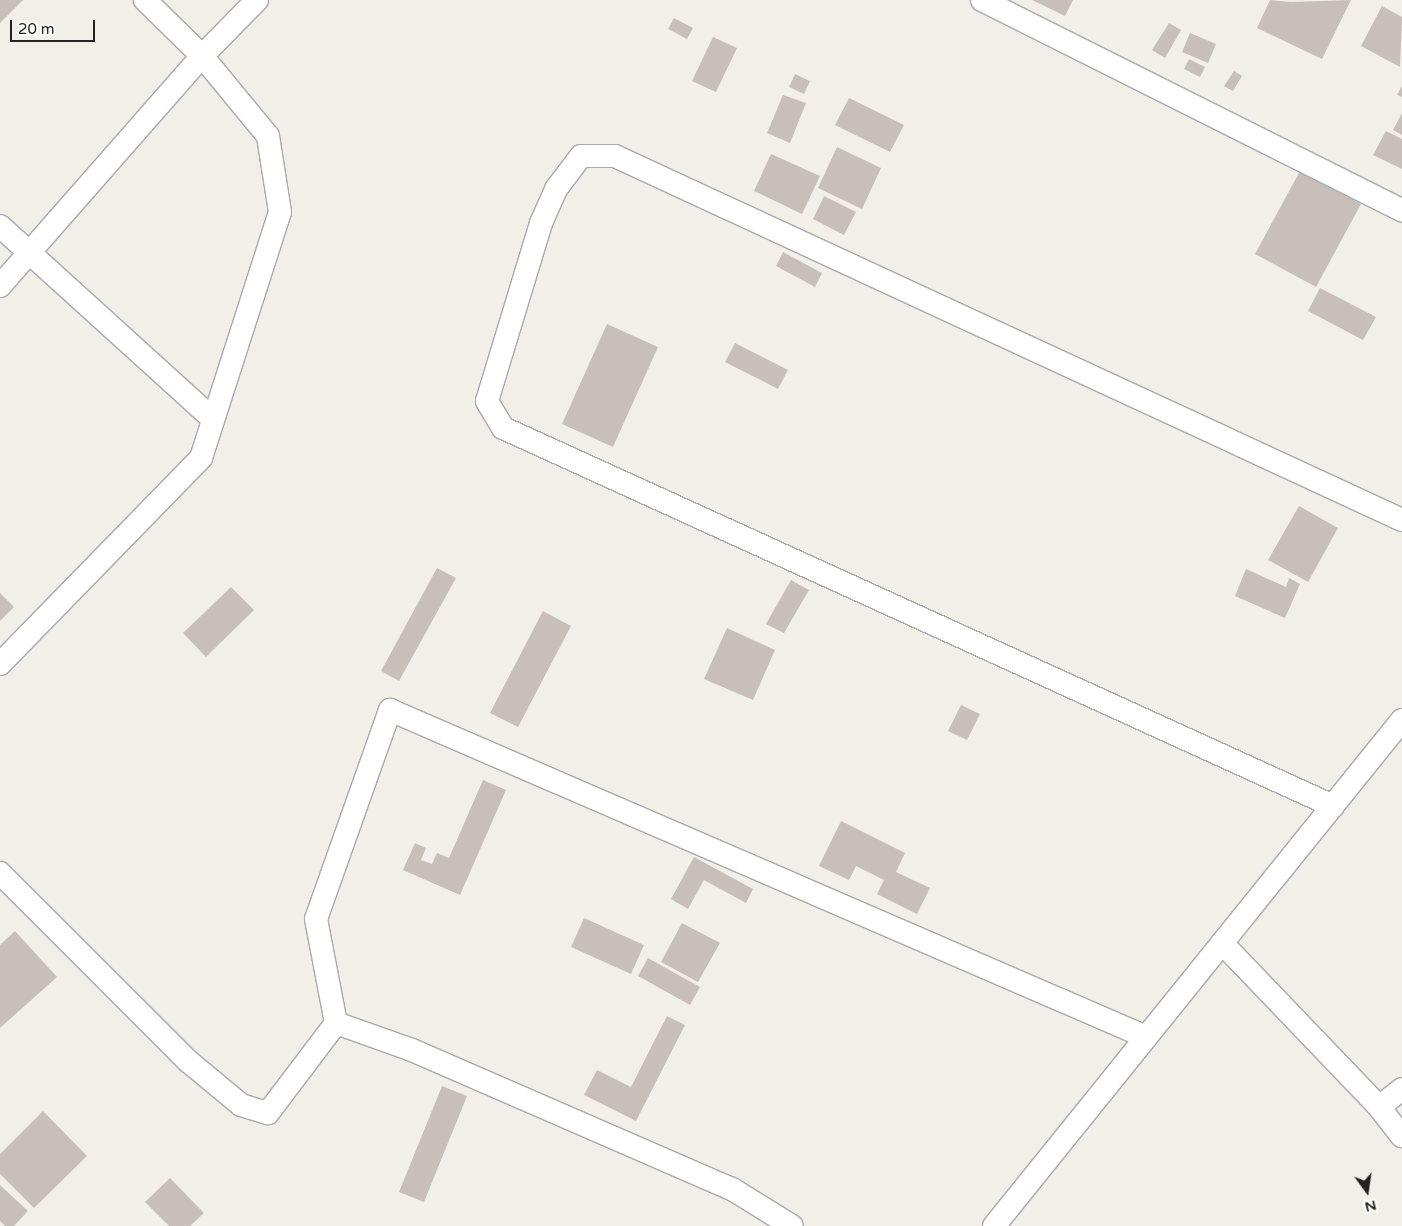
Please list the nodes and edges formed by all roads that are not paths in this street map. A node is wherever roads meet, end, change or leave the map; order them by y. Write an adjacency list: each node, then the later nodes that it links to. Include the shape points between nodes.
1 (145, 0): 4 (street)
2 (257, 0): 4 (street)
3 (982, 0): 5 (street)
4 (202, 56): 7 (street); 9 (street, via 268,136 280,212)
5 (1402, 210)
6 (0, 226): 7 (street)
7 (29, 255): 8 (street); 9 (street)
8 (0, 286)
9 (212, 418): 11 (street, via 201,458)
10 (1402, 520): 13 (street, via 615,156 581,156 556,189 541,223 487,401 502,428)
11 (0, 664)
12 (1402, 720): 13 (street)
13 (1333, 806): 15 (street)
14 (0, 873): 16 (street, via 188,1061 241,1105 268,1113)
15 (1222, 943): 17 (street); 19 (street)
16 (336, 1023): 17 (street, via 316,919 390,710); 21 (street, via 412,1050 732,1189)
17 (1146, 1037): 22 (street)
18 (1402, 1089): 19 (street)
19 (1379, 1107): 20 (street)
20 (1402, 1136)
21 (792, 1226)
22 (994, 1226)

